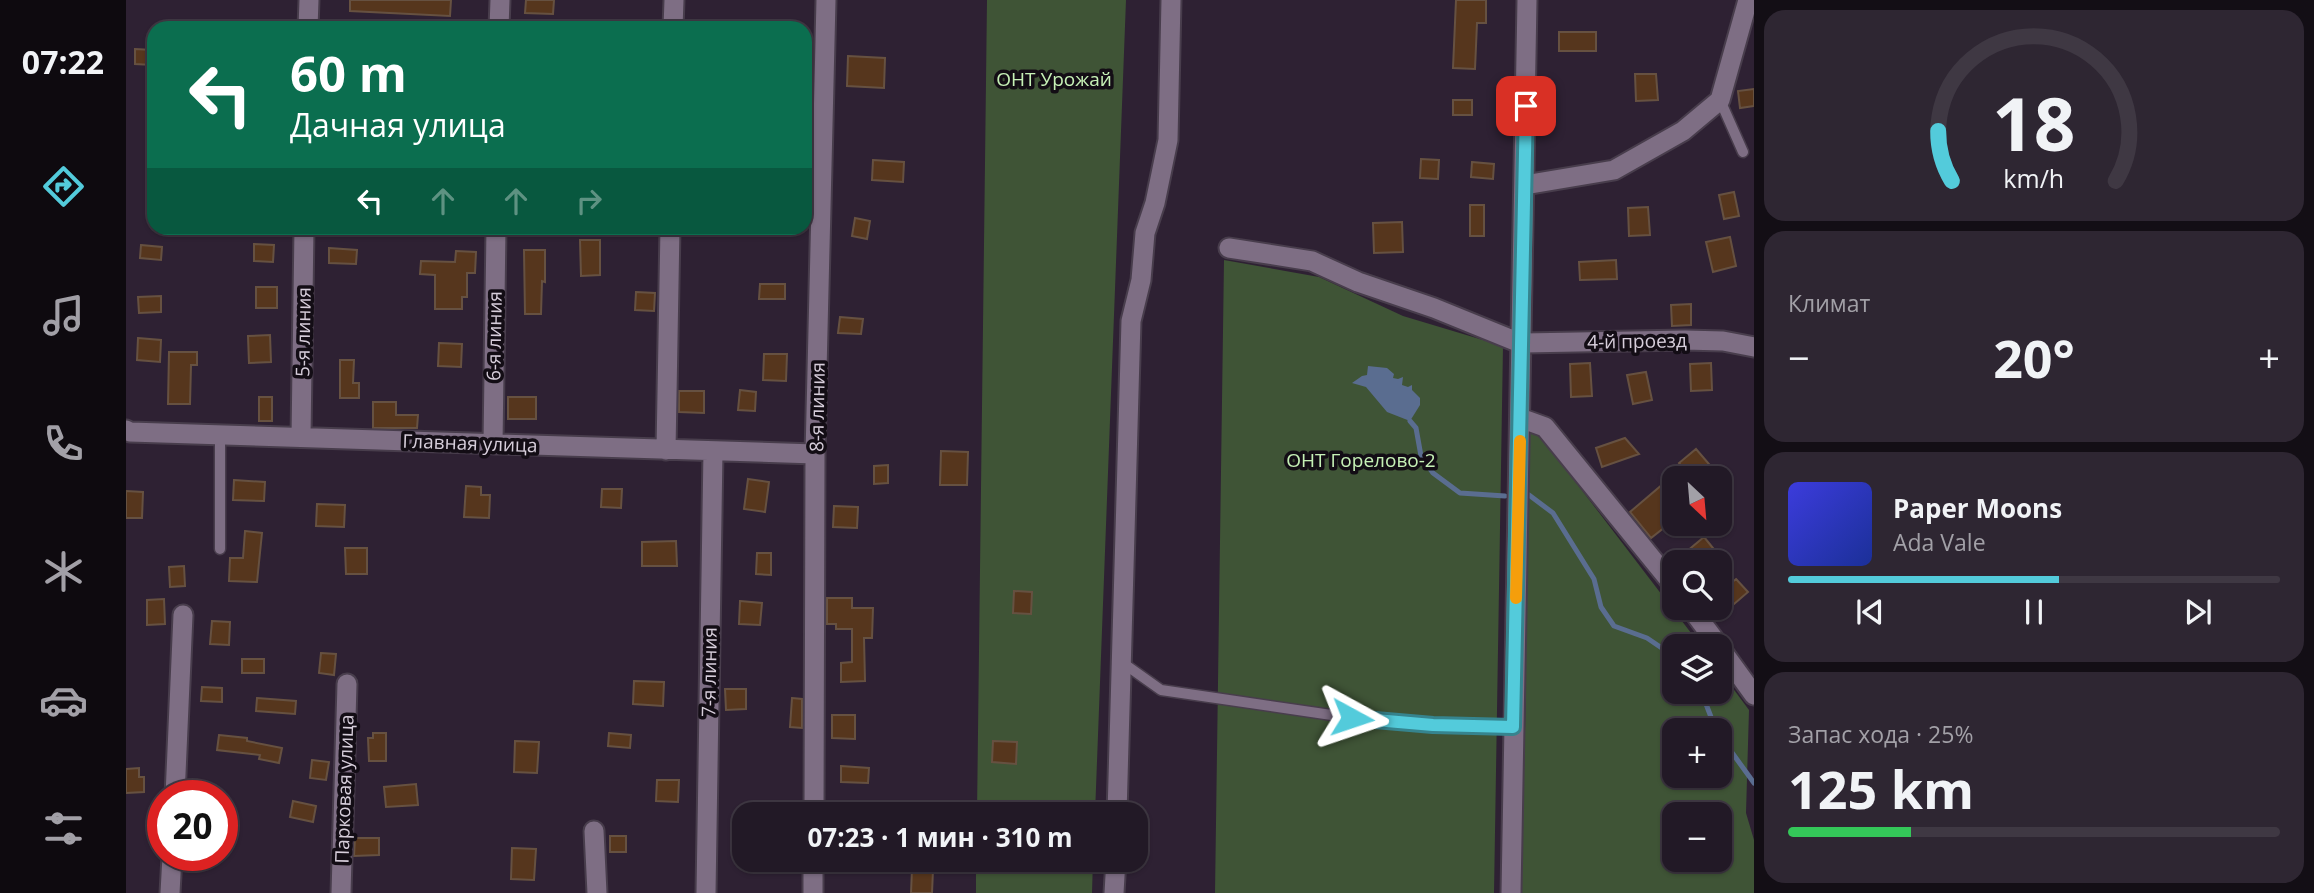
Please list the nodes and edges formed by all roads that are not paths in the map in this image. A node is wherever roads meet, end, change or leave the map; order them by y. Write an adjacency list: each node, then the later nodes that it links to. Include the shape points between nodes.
1 (309, 0): 8 (street)
2 (499, 0): 9 (street)
3 (674, 0): 10 (street)
4 (826, 0): 27 (street, 8-я линия)
5 (1171, 0): 31 (street, via 1168,140 1145,233 1131,321)
6 (1527, 0): 13 (street)
7 (1748, 0): 11 (street)
8 (308, 21)
9 (499, 21)
10 (673, 21)
11 (1720, 100): 12 (lane); 13 (street, via 1683,131 1614,170)
12 (1743, 152)
13 (1525, 185): 18 (street)
14 (304, 235): 23 (street, 5-я линия)
15 (496, 235): 24 (street, 6-я линия)
16 (670, 235): 25 (street)
17 (1228, 248): 18 (street, via 1312,261)
18 (1520, 343): 19 (street, 4-й проезд, via 1685,340); 20 (street)
19 (1754, 347)
20 (1520, 418): 29 (street, via 1545,427); 35 (street)
21 (126, 429): 22 (street, Главная улица)
22 (220, 435): 23 (street, Главная улица); 28 (lane)
23 (301, 437): 24 (street, Главная улица)
24 (492, 444): 25 (street, Главная улица)
25 (666, 450): 26 (street, Главная улица)
26 (713, 451): 27 (street, Главная улица); 46 (street, 7-я линия)
27 (815, 454): 37 (street, 8-я линия)
28 (220, 549)
29 (1662, 571)
30 (183, 615): 36 (street)
31 (1123, 663): 35 (lane, via 1161,690 1352,718); 38 (street)
32 (1732, 664): 34 (street)
33 (347, 684): 44 (street, Парковая улица)
34 (1754, 695)
35 (1513, 727): 49 (street)
36 (175, 780)
37 (814, 802)
38 (1117, 802)
39 (594, 831): 45 (street)
40 (171, 871): 43 (street)
41 (813, 872): 47 (street)
42 (1115, 872): 48 (street)
43 (170, 893)
44 (341, 893)
45 (597, 893)
46 (706, 893)
47 (813, 893)
48 (1114, 893)
49 (1511, 893)

